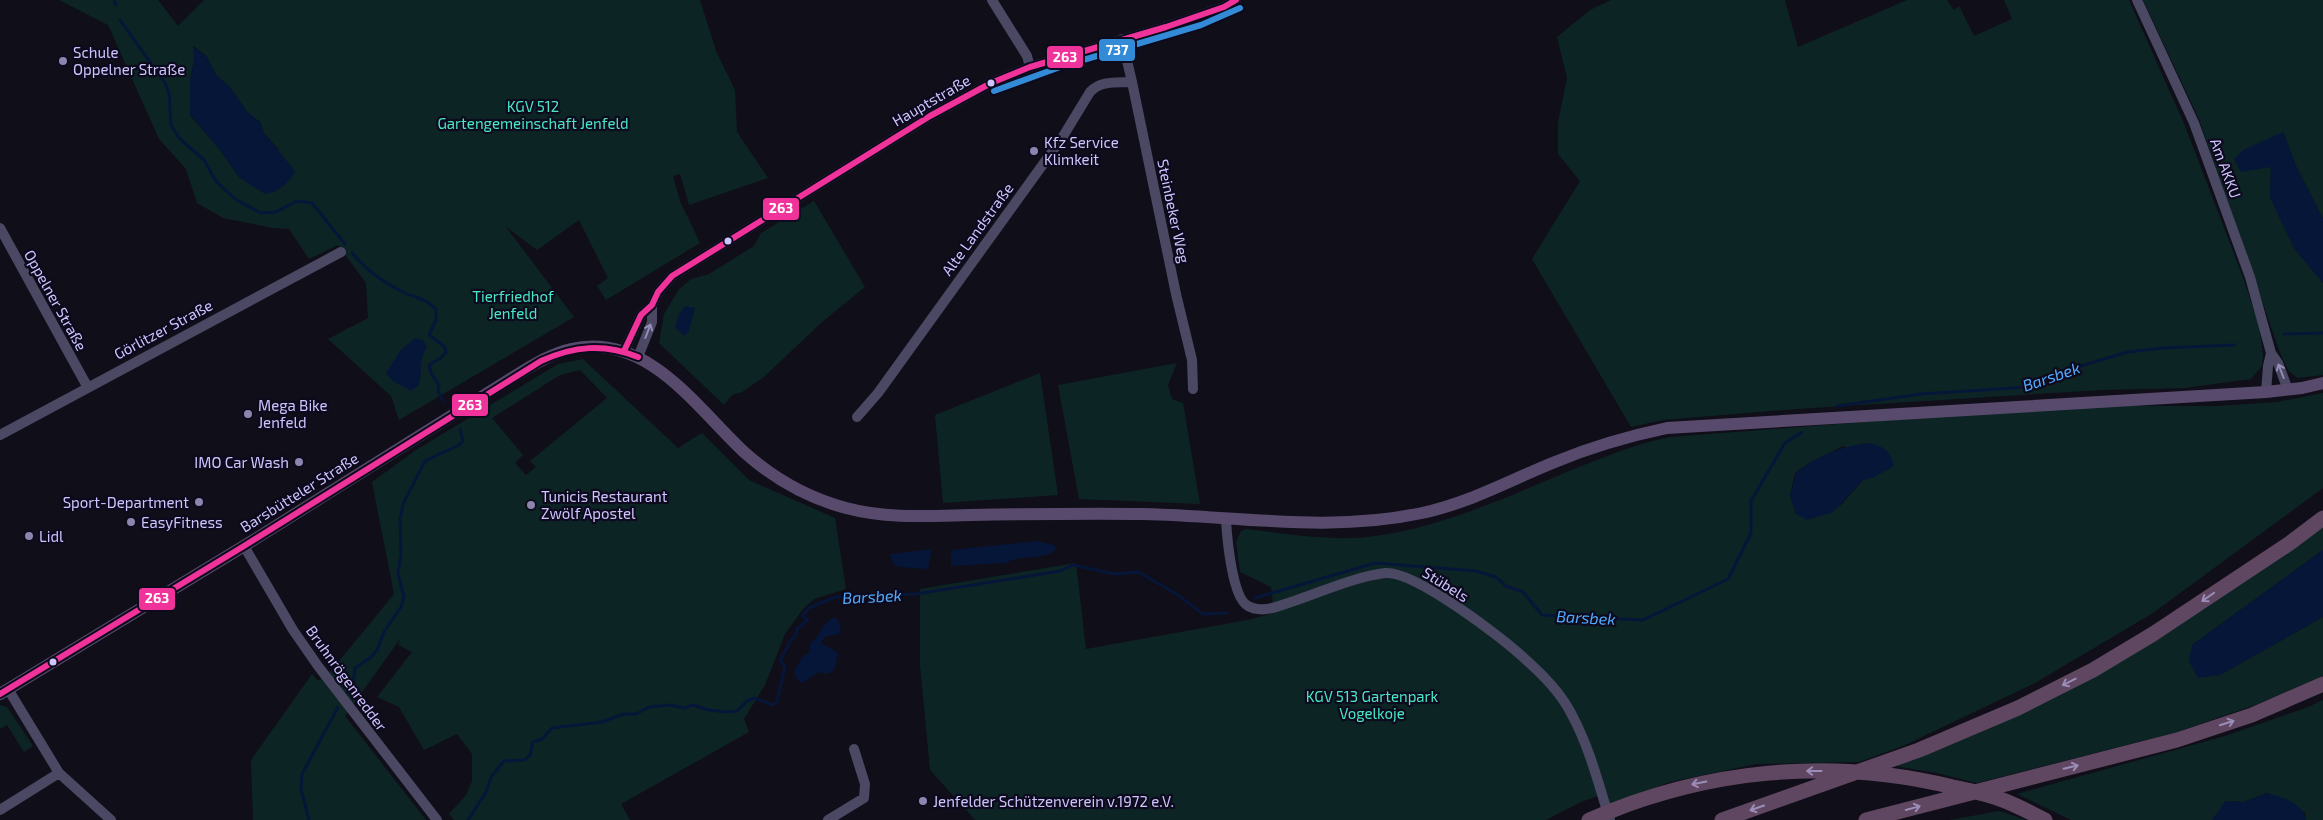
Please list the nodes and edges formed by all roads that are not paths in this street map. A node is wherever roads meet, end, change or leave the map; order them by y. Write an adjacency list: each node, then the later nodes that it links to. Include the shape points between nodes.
1 (992, 0): 5 (street, via 1027,56)
2 (1236, 0): 4 (street, Hauptstraße, via 1224,7)
3 (2137, 0): 11 (street, Am AKKU, via 2194,123 2250,277)
4 (1122, 39): 5 (street, Hauptstraße); 6 (street, Steinbeker Weg)
5 (1030, 67): 9 (street, Hauptstraße, via 991,83 930,116 672,276)
6 (1132, 82): 15 (street, Steinbeker Weg, via 1192,360); 18 (street, Alte Landstraße, via 1103,83 1090,92 1046,160)
7 (0, 228): 14 (street, Oppelner Straße)
8 (342, 252): 14 (street, Görlitzer Straße)
9 (652, 305): 10 (street, via 642,316); 12 (street, one-way to 9, via 652,322)
10 (624, 351): 12 (main road, Barsbütteler Straße); 23 (main road, Barsbütteler Straße, via 582,347 554,354)
11 (2271, 353): 16 (street, Am AKKU, one-way to 11); 17 (street, Am AKKU)
12 (638, 357): 22 (main road, Barsbütteler Straße, via 672,381 746,453 775,475 800,491 845,508 896,516 1146,514)
13 (2323, 383): 16 (main road, Barsbütteler Straße)
14 (87, 386): 19 (street, Görlitzer Straße)
15 (1193, 389)
16 (2288, 390): 17 (main road, Barsbütteler Straße)
17 (2266, 392): 22 (main road, Barsbütteler Straße, via 1667,428 1580,452 1488,492 1420,513 1332,524)
18 (857, 417)
19 (0, 435)
20 (2323, 506): 24 (highway)
21 (2323, 518): 24 (highway)
22 (1226, 520): 35 (street, Stübels, via 1228,549 1238,593 1245,605 1258,610 1275,607 1387,573 1412,580 1445,599 1504,641 1540,673 1574,717)
23 (244, 546): 26 (main road, Barsbütteler Straße); 32 (street, Bruhnrögenredder, via 318,666)
24 (2248, 569): 36 (highway, one-way to 36, via 2153,634 2093,670 2018,708 1918,750)
25 (2323, 684): 37 (highway, one-way to 25, via 2177,740 2252,715)
26 (4, 692): 28 (street)
27 (854, 749): 33 (street, via 864,784 864,798)
28 (59, 773): 29 (street); 31 (street)
29 (0, 810)
30 (2038, 817): 34 (highway, one-way to 34, via 1997,798 1914,778 1841,771 1782,771 1670,789)
31 (111, 820)
32 (437, 820)
33 (828, 820)
34 (1589, 820)
35 (1610, 820)
36 (1722, 820)
37 (1866, 820)

